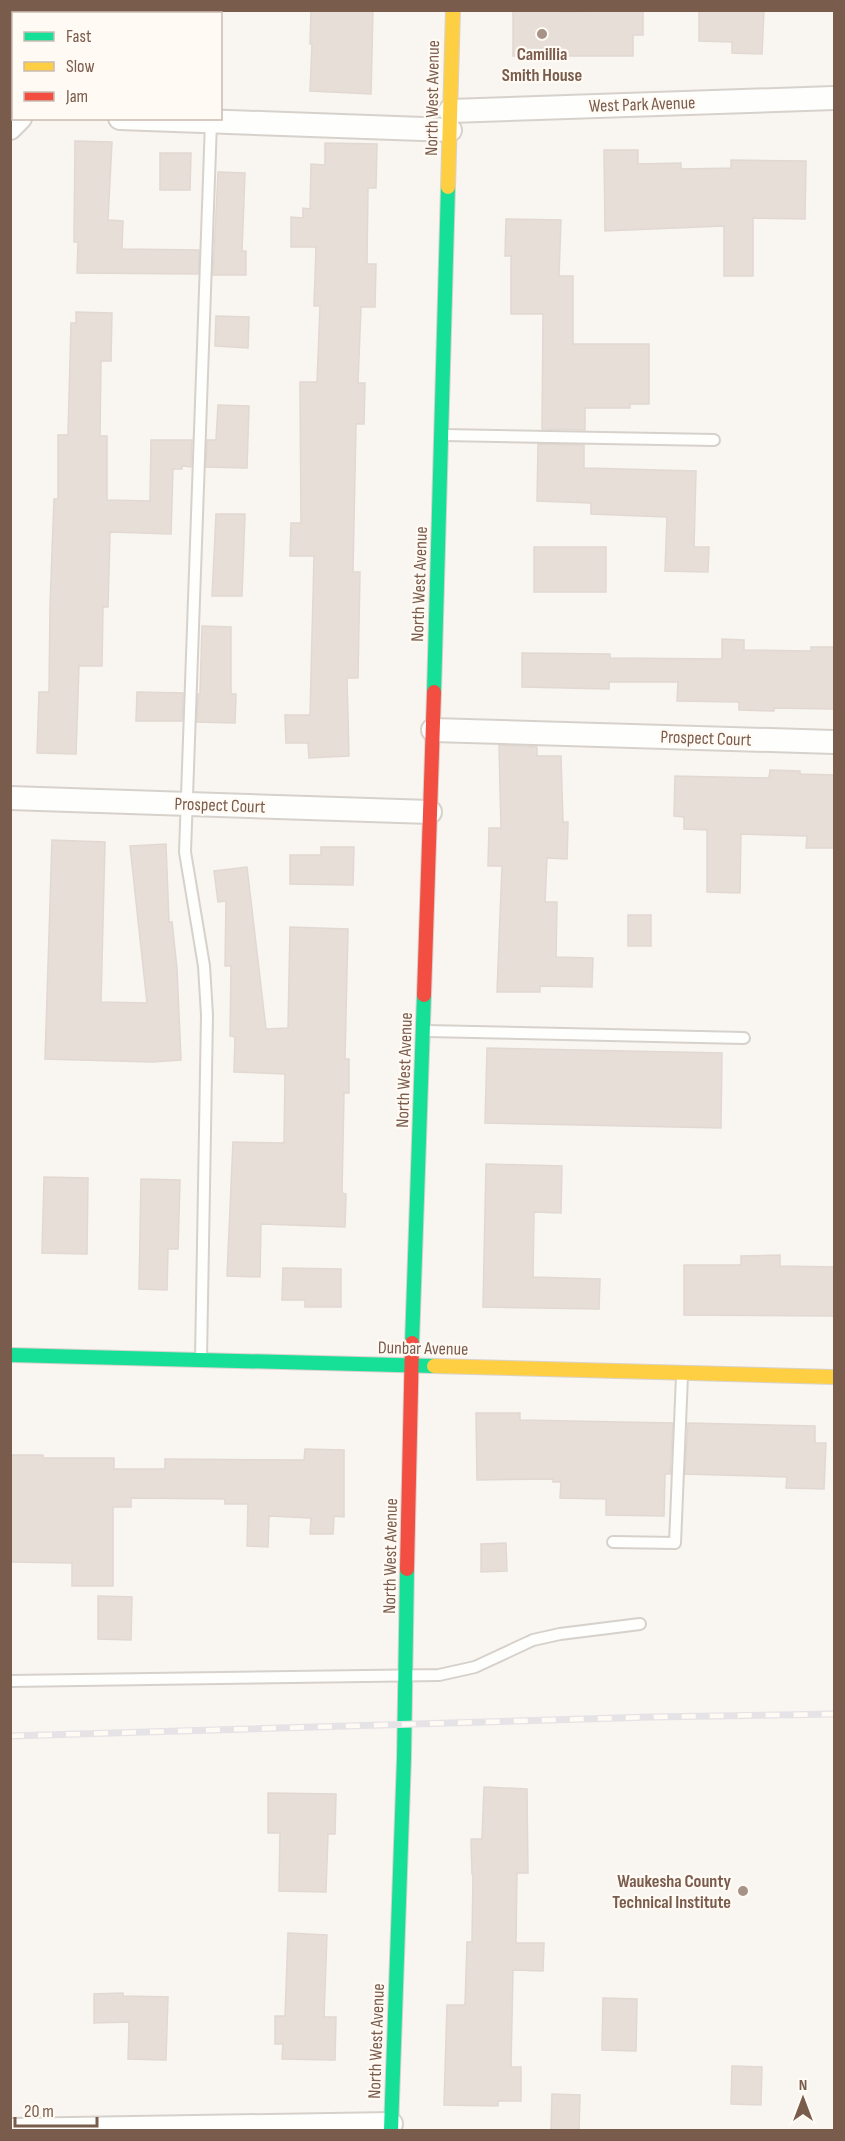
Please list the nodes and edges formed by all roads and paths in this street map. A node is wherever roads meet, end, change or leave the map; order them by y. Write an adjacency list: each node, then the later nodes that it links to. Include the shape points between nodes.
1 (453, 10): 4 (street, North West Avenue)
2 (834, 98): 4 (street, West Park Avenue)
3 (166, 120): 5 (street, West Park Avenue)
4 (450, 121): 5 (street, West Park Avenue); 6 (street, North West Avenue)
5 (211, 122): 11 (lane)
6 (441, 435): 7 (lane); 8 (street, North West Avenue)
7 (714, 440)
8 (433, 730): 9 (street, Prospect Court); 12 (street, North West Avenue)
9 (834, 742)
10 (10, 798): 11 (street, Prospect Court)
11 (186, 804): 12 (street, Prospect Court); 16 (lane, via 185,852 204,966 207,1015)
12 (430, 812): 13 (street, North West Avenue)
13 (423, 1031): 14 (lane); 17 (street, North West Avenue)
14 (744, 1038)
15 (10, 1355): 16 (street, Dunbar Avenue)
16 (201, 1361): 17 (street, Dunbar Avenue)
17 (411, 1365): 18 (street, Dunbar Avenue); 22 (street, North West Avenue)
18 (682, 1373): 19 (street, Dunbar Avenue); 20 (lane, via 675,1544)
19 (834, 1377)
20 (613, 1542)
21 (640, 1624): 22 (lane, via 533,1640 475,1667)
22 (405, 1677): 23 (lane); 24 (street, North West Avenue)
23 (10, 1681)
24 (391, 2127): 25 (street)
25 (10, 2130)

